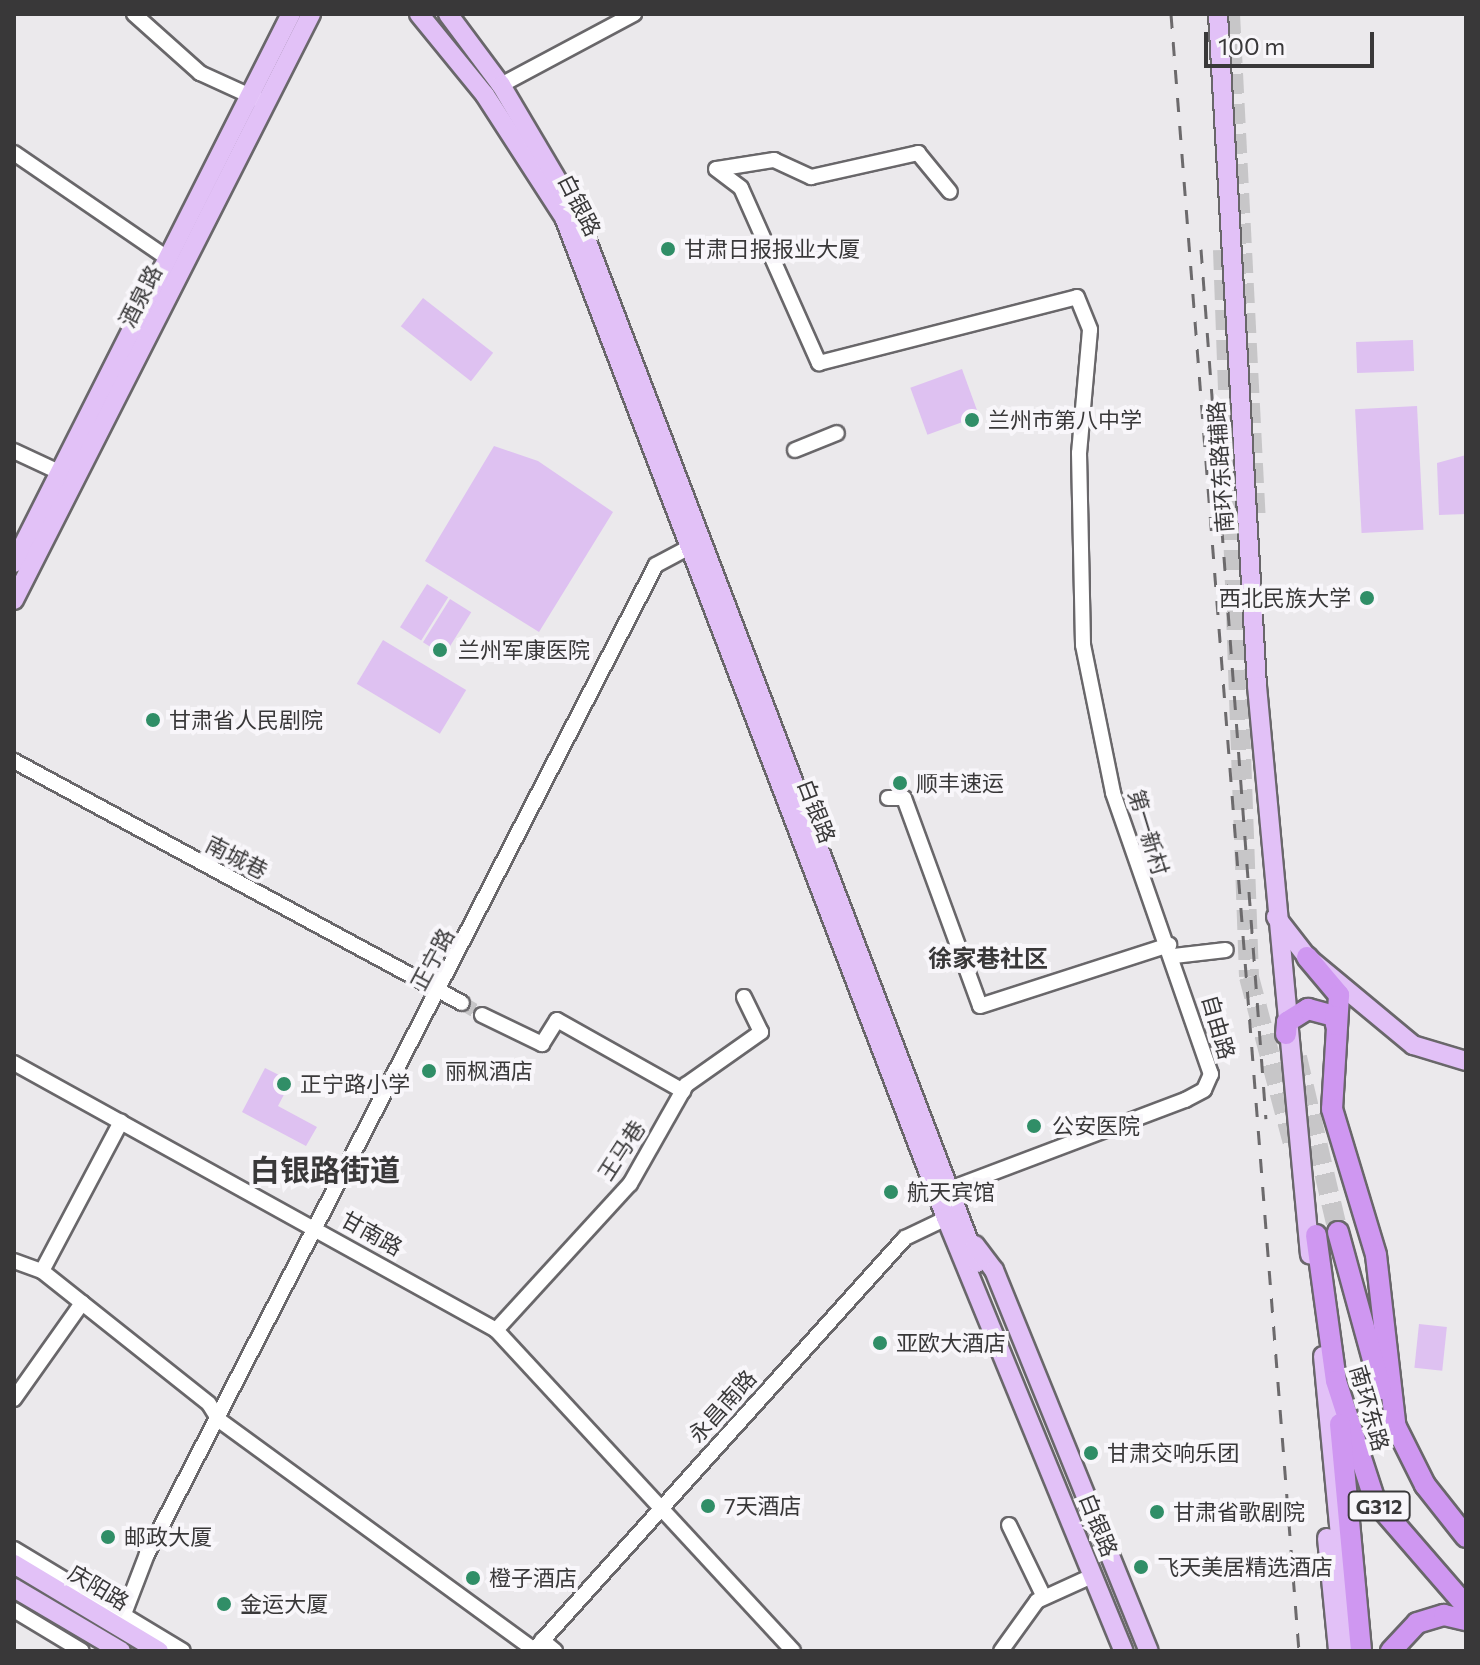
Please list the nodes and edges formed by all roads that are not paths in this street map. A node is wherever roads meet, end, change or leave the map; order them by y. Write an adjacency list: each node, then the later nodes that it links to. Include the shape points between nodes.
1 (134, 14): 9 (street, via 200,73)
2 (291, 14): 9 (main road, 酒泉路)
3 (311, 14): 9 (main road, 酒泉路)
4 (419, 14): 17 (main road, 白银路, via 485,95 564,217)
5 (448, 14): 8 (main road, 白银路)
6 (634, 14): 8 (street)
7 (1218, 14): 22 (main road, 南环东路辅路)
8 (501, 85): 17 (main road, 白银路, via 575,210)
9 (256, 99): 12 (main road, 酒泉路); 19 (main road, 酒泉路)
10 (14, 153): 12 (street)
11 (950, 192): 24 (street, 第一新村, via 918,153 811,177 774,160 716,169 741,188 819,363 1077,297 1090,330 1078,468 1083,645 1113,793)
12 (166, 257): 16 (main road, 酒泉路)
13 (837, 433): 14 (street)
14 (795, 450)
15 (14, 451): 16 (street)
16 (59, 472): 18 (main road, 酒泉路)
17 (697, 542): 26 (street, 正宁路, via 656,565); 36 (main road, 白银路); 37 (main road, 白银路)
18 (14, 563)
19 (14, 600)
20 (14, 761): 26 (street, 南城巷)
21 (888, 798): 24 (street, via 904,798 980,1006)
22 (1276, 917): 25 (main road); 31 (main road, 南环东路辅路)
23 (1226, 950): 24 (street)
24 (1171, 951): 36 (street, 自由路, via 1210,1063 1204,1090)
25 (1307, 957): 30 (highway, via 1339,995); 32 (main road, via 1413,1045)
26 (441, 990): 28 (street, 南城巷); 38 (street, 正宁路)
27 (744, 997): 34 (street, 王马巷, via 761,1032 727,1050)
28 (462, 1003)
29 (482, 1015): 34 (street, via 542,1044 557,1020)
30 (1336, 1025): 31 (highway, via 1335,1016 1308,1009 1287,1022); 50 (highway, via 1332,1109 1376,1255)
31 (1286, 1034): 51 (main road, 南环东路辅路)
32 (1466, 1061)
33 (14, 1063): 35 (street, 甘南路)
34 (683, 1091): 46 (street, 王马巷, via 630,1184)
35 (121, 1122): 38 (street, 甘南路); 43 (street)
36 (950, 1189): 37 (main road, 白银路)
37 (952, 1215): 41 (main road, 白银路); 52 (street, 永昌南路, via 905,1238)
38 (315, 1226): 46 (street, 甘南路); 49 (street, 正宁路)
39 (1338, 1232): 50 (highway, 南环东路 / G312)
40 (1316, 1235): 47 (highway, 南环东路 / G312)
41 (962, 1239): 44 (main road, 白银路); 57 (main road); 75 (main road, via 994,1270)
42 (14, 1261): 43 (street)
43 (42, 1271): 45 (street)
44 (980, 1284): 73 (main road, 白银路); 74 (main road, 白银路)
45 (82, 1303): 48 (street); 49 (street, via 209,1404)
46 (496, 1330): 52 (street, 甘南路)
47 (1336, 1381): 60 (highway, 南环东路 / G312, via 1375,1501); 78 (highway)
48 (14, 1399)
49 (219, 1420): 63 (street, 正宁路); 64 (street)
50 (1396, 1430): 54 (highway, 南环东路 / G312, via 1425,1485)
51 (1328, 1443): 76 (main road, via 1326,1522); 77 (main road)
52 (662, 1504): 64 (street, 永昌南路); 70 (street, 甘南路)
53 (1009, 1525): 59 (street)
54 (1466, 1537)
55 (14, 1549): 63 (street)
56 (14, 1564): 63 (main road, 庆阳路)
57 (1083, 1580): 59 (street); 72 (main road)
58 (14, 1588): 66 (main road, 庆阳路)
59 (1044, 1597): 71 (street)
60 (1466, 1606)
61 (14, 1610): 65 (street)
62 (1466, 1620): 79 (highway, via 1444,1615 1417,1623)
63 (121, 1621): 67 (main road, 庆阳路); 68 (street)
64 (537, 1647): 69 (street)
65 (82, 1651)
66 (121, 1651)
67 (159, 1651)
68 (183, 1651)
69 (555, 1651)
70 (793, 1651)
71 (1001, 1651)
72 (1111, 1651)
73 (1124, 1651)
74 (1137, 1651)
75 (1149, 1651)
76 (1338, 1651)
77 (1351, 1651)
78 (1361, 1651)
79 (1391, 1651)

